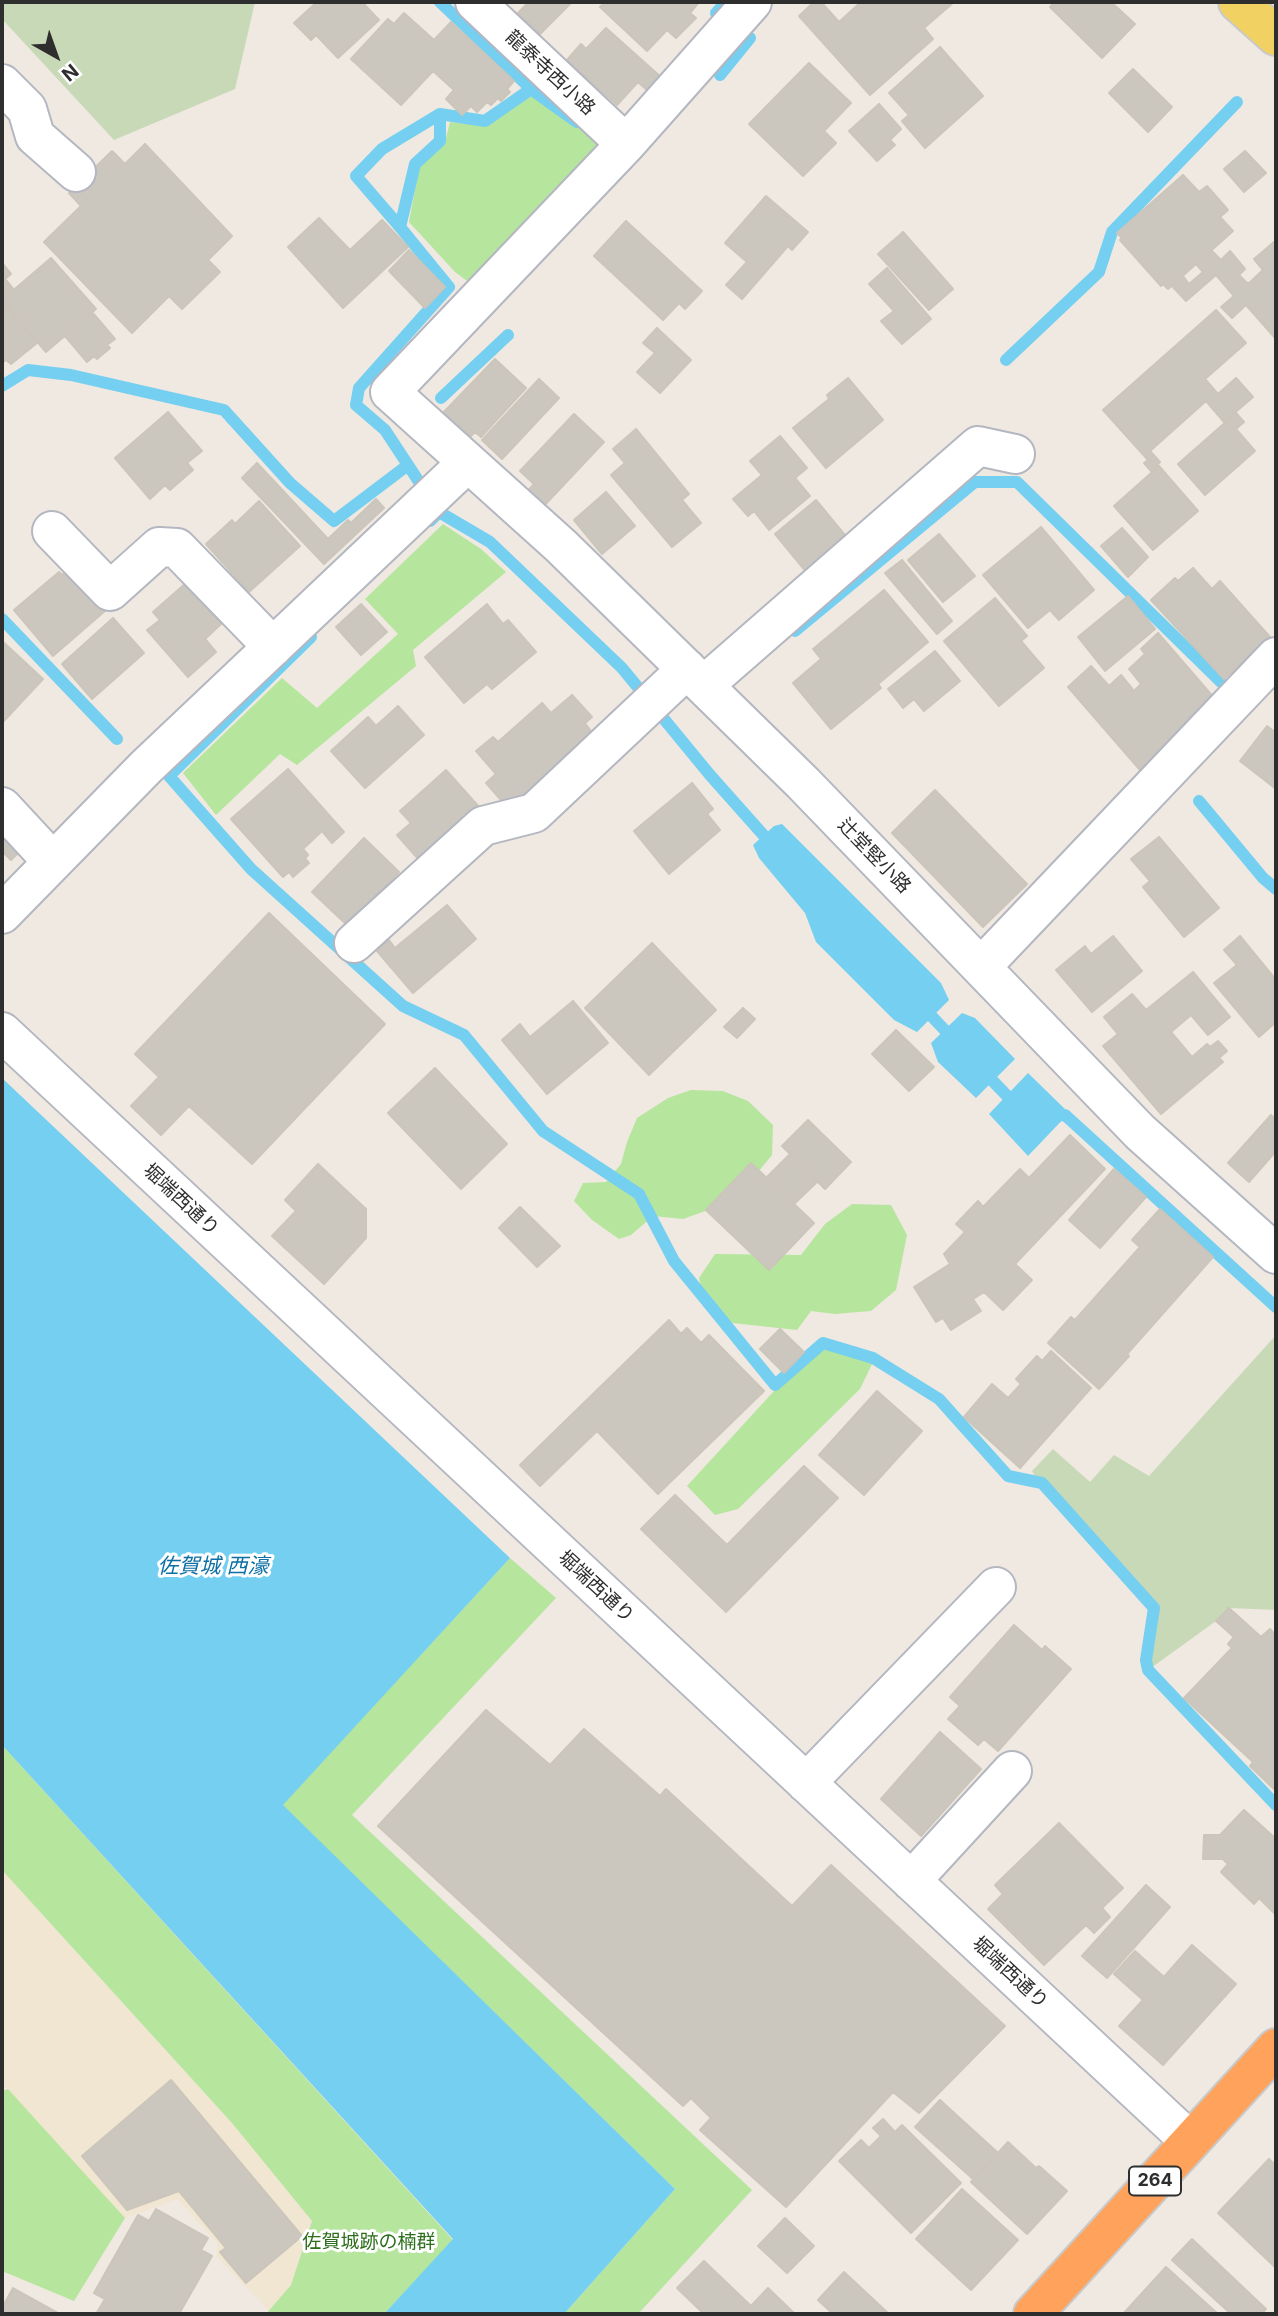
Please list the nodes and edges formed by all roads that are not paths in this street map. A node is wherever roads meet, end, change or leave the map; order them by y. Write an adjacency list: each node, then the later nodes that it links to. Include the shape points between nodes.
1 (475, 2): 6 (street, 龍泰寺西小路)
2 (752, 2): 6 (street)
3 (1238, 2): 4 (main road)
4 (1276, 36)
5 (2, 84): 7 (street, via 27,109 34,136)
6 (625, 144): 9 (street, 辻堂竪小路, via 390,392)
7 (76, 172)
8 (1015, 454): 13 (street, via 978,446)
9 (467, 463): 11 (street); 13 (street, 辻堂竪小路, via 561,546)
10 (52, 531): 11 (street, via 110,591 159,547 177,548)
11 (273, 647): 15 (street)
12 (1276, 657): 18 (street)
13 (674, 689): 17 (street, via 534,813 483,826); 18 (street, 辻堂竪小路, via 803,783)
14 (2, 807): 15 (street)
15 (53, 862): 16 (street)
16 (2, 914)
17 (354, 943)
18 (982, 965): 20 (street, 辻堂竪小路, via 1140,1132)
19 (2, 1032): 23 (street, 堀端西通り)
20 (1272, 1240)
21 (996, 1587): 23 (street)
22 (1012, 1772): 24 (street)
23 (806, 1783): 24 (street, 堀端西通り)
24 (911, 1881): 26 (street, 堀端西通り)
25 (1276, 2048): 26 (highway, 264)
26 (1189, 2141): 27 (highway, 264)
27 (1033, 2314)

